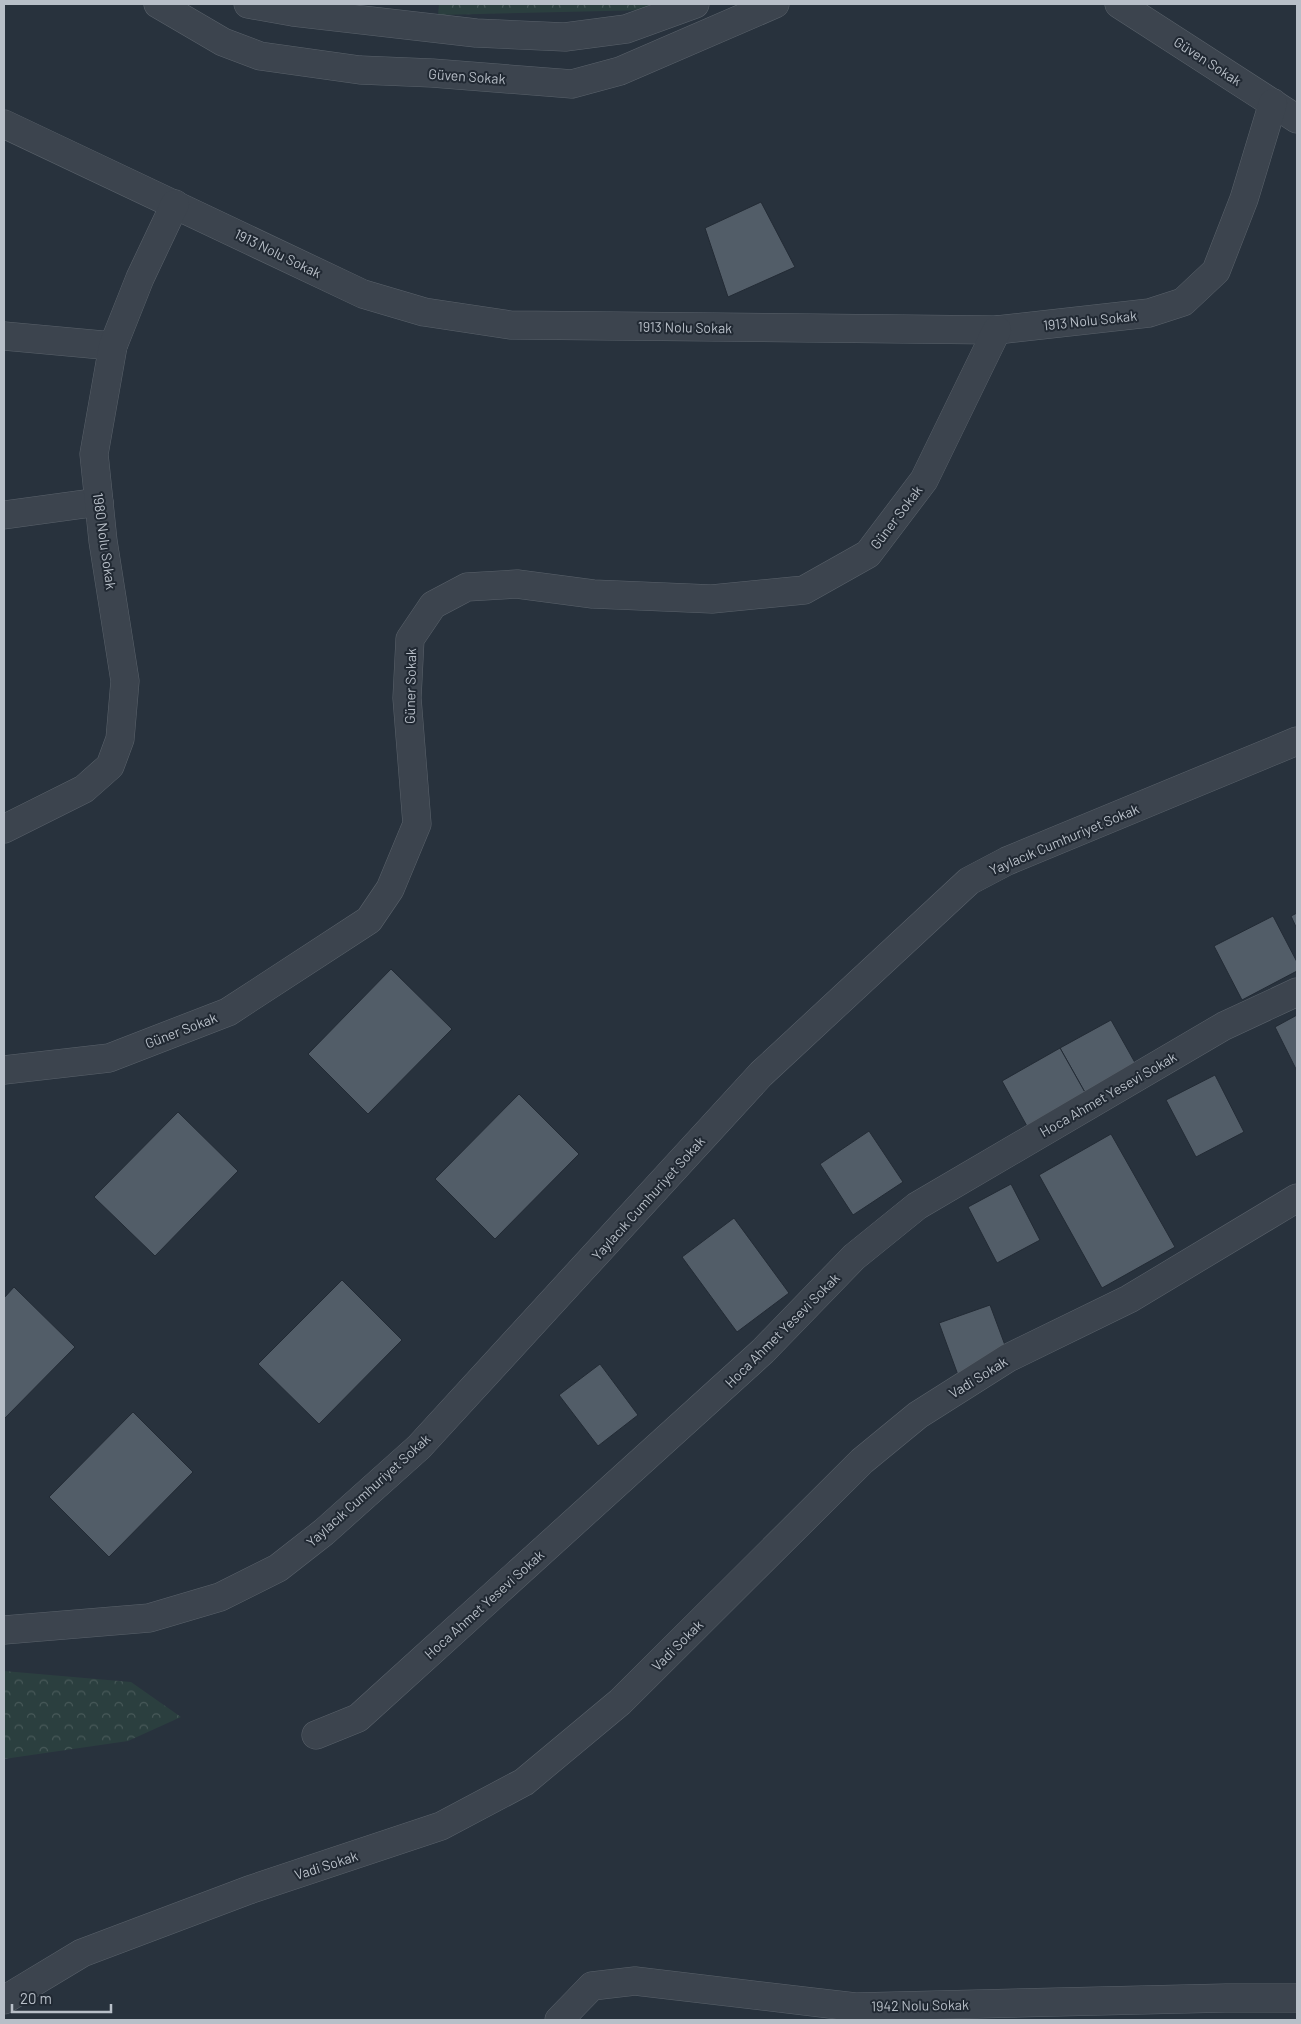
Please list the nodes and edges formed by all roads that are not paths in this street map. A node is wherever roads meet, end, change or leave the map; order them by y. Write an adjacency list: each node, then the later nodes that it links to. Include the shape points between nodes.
1 (158, 4): 4 (street, Güven Sokak, via 223,42 260,56 360,70 572,84 620,72)
2 (248, 4): 3 (street, via 467,32 566,37 626,29)
3 (695, 4)
4 (775, 4)
5 (1119, 4): 6 (street, Güven Sokak)
6 (1273, 103): 7 (street, Güven Sokak); 10 (street, 1913 Nolu Sokak, via 1244,199 1216,271 1183,302 1149,313)
7 (1297, 119)
8 (4, 124): 9 (street, 1913 Nolu Sokak)
9 (175, 204): 10 (street, 1913 Nolu Sokak, via 362,294 424,312 510,325); 12 (street, 1980 Nolu Sokak)
10 (997, 330): 18 (street, Güner Sokak, via 924,480 868,554 804,590 712,599 593,594 517,584 467,587 433,604 410,639 407,698 417,824 390,889 369,920 228,1012 109,1058)
11 (4, 336): 12 (street)
12 (113, 346): 13 (street, 1980 Nolu Sokak, via 94,454)
13 (99, 502): 14 (street); 16 (street, 1980 Nolu Sokak, via 125,681 120,738 110,766 84,789)
14 (4, 515)
15 (1297, 740): 20 (street, Yaylacık Cumhuriyet Sokak, via 1007,861 969,882 761,1074 419,1447 324,1532 278,1568 220,1597 149,1618)
16 (4, 829)
17 (1297, 992): 21 (street, Hoca Ahmet Yesevi Sokak, via 1224,1026 916,1206 854,1257 763,1351 358,1718)
18 (4, 1070)
19 (1297, 1198): 23 (street, Vadi Sokak, via 1129,1299 1008,1358 918,1415 862,1461 620,1702 524,1782 442,1826 250,1890 82,1953)
20 (4, 1630)
21 (316, 1735)
22 (1297, 1998): 24 (street, 1942 Nolu Sokak, via 865,2007)
23 (4, 2000)
24 (844, 2013): 25 (street, 1942 Nolu Sokak, via 635,1981 592,1986)
25 (559, 2020)

